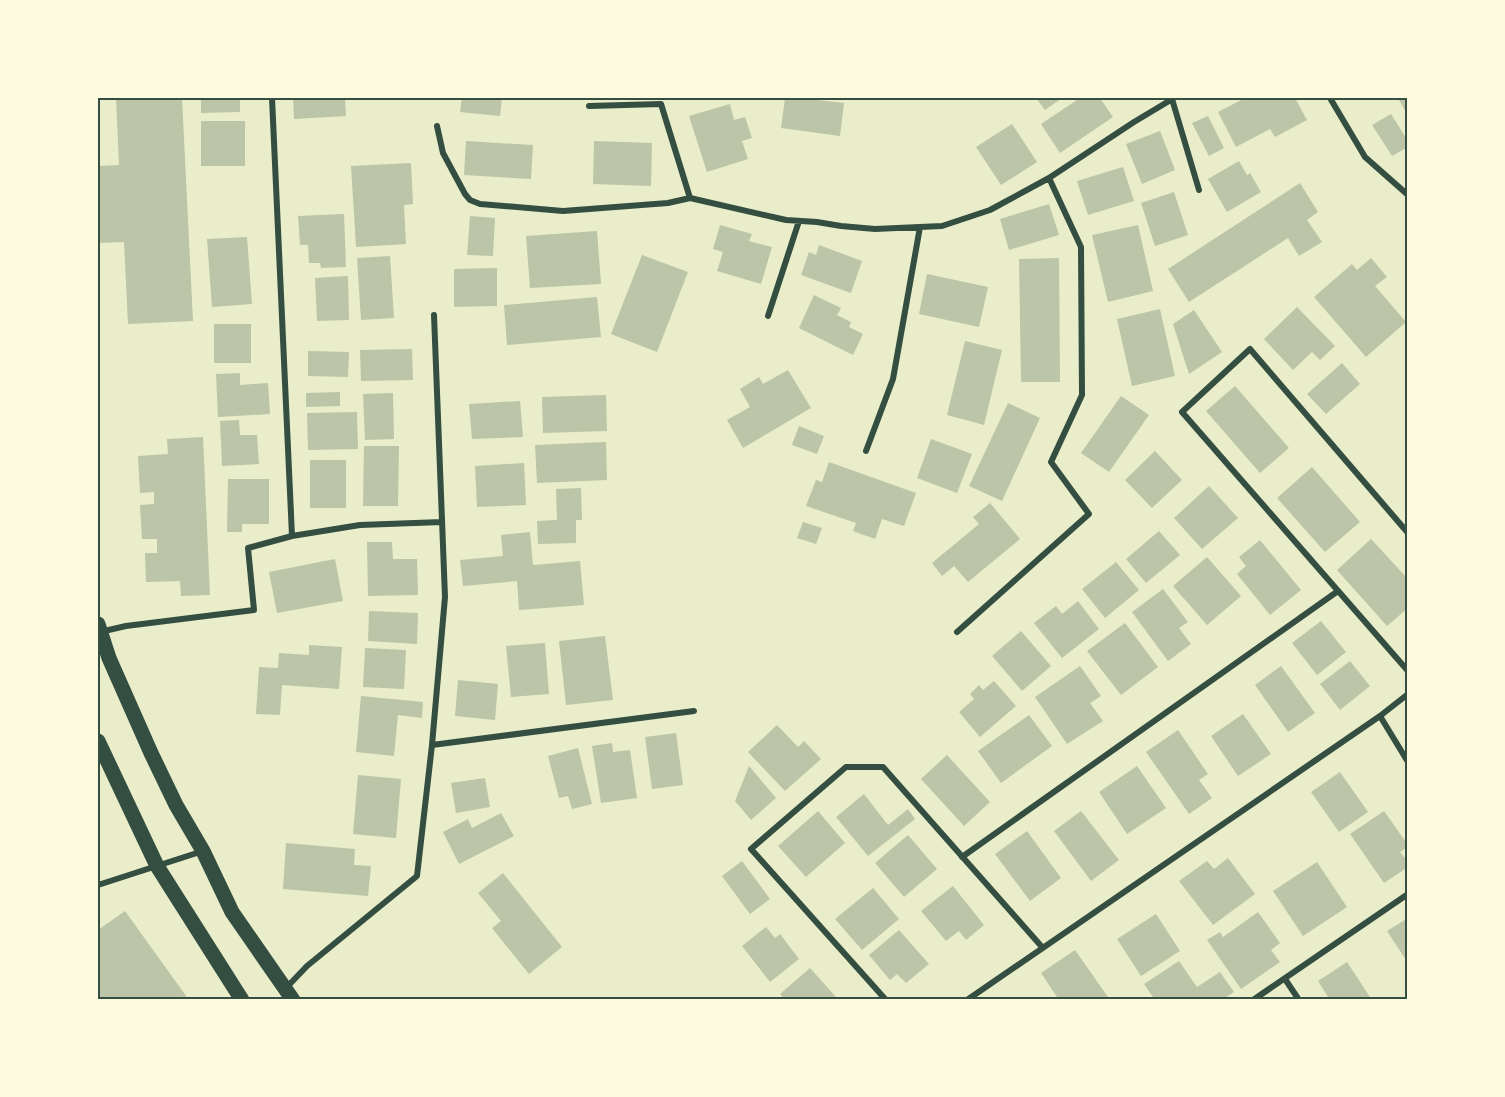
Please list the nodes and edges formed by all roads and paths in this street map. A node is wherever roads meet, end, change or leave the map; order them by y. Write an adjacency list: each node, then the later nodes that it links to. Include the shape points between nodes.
1 (272, 98): 17 (street)
2 (1173, 98): 6 (street); 7 (street)
3 (1330, 98): 8 (street, via 1365,157)
4 (589, 106): 9 (street, via 661,104)
5 (436, 126): 9 (street, via 443,153 465,194 480,204 563,211)
6 (1049, 177): 11 (street, via 990,210 942,226); 20 (street, via 1081,247 1082,361 1082,395 1051,462 1089,514)
7 (1199, 190)
8 (1407, 195)
9 (690, 198): 10 (street)
10 (799, 221): 11 (street, via 875,229); 13 (street)
11 (920, 227): 14 (street, via 893,379)
12 (434, 315): 15 (street)
13 (768, 316)
14 (866, 451)
15 (442, 522): 17 (street, via 360,525); 26 (street, via 445,597)
16 (1407, 533): 18 (street, via 1250,349 1182,412)
17 (292, 536): 19 (street, via 248,548 254,610)
18 (1338, 591): 21 (street); 29 (street)
19 (99, 628): 28 (main road, via 151,753)
20 (957, 632)
21 (1407, 671)
22 (1407, 694): 24 (street)
23 (694, 711): 26 (street)
24 (1380, 716): 27 (street); 33 (street)
25 (98, 741): 30 (main road)
26 (432, 745): 35 (street, via 417,876 307,966)
27 (1407, 762)
28 (203, 851): 30 (street); 35 (main road, via 232,912)
29 (962, 856): 33 (street); 37 (street, via 883,767 846,767 751,849)
30 (157, 866): 31 (street); 36 (main road)
31 (98, 885)
32 (1407, 894): 34 (street)
33 (1042, 947): 38 (street)
34 (1284, 979): 39 (street); 40 (street)
35 (289, 994)
36 (242, 999)
37 (886, 999)
38 (967, 999)
39 (1253, 999)
40 (1299, 999)

